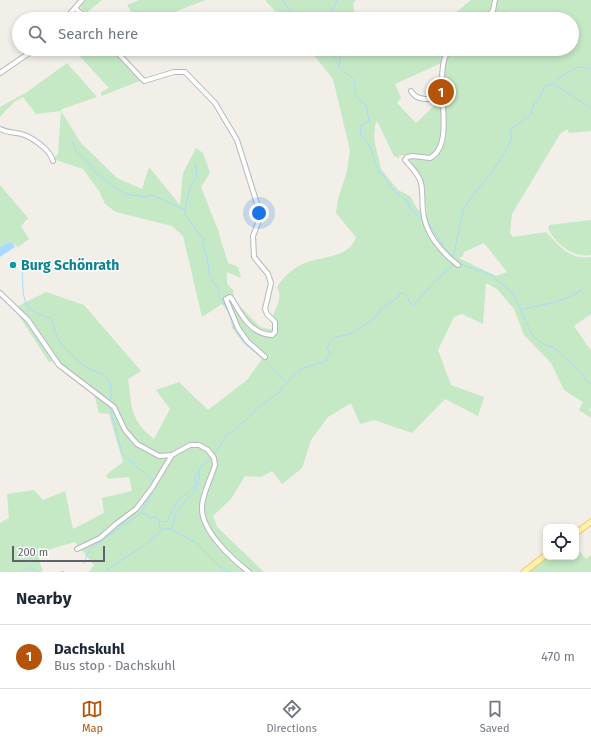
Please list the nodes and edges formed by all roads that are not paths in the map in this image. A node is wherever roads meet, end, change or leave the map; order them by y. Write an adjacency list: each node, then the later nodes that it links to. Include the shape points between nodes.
1 (82, 0): 3 (street)
2 (495, 0): 6 (street)
3 (75, 8): 4 (street); 5 (street)
4 (71, 12)
5 (79, 12)
6 (492, 12)
7 (25, 56): 10 (street)
8 (121, 56): 17 (street, via 144,81 174,72 184,72 218,108 237,140 260,213 253,236 254,257 271,283 266,309 267,314 273,318 275,332 272,335 254,330 232,299 226,299 238,328 247,341)
9 (445, 56): 12 (street, via 441,69)
10 (0, 73)
11 (411, 91): 12 (street, via 423,100)
12 (442, 98): 15 (street, via 444,135 438,152 430,158 413,156 405,160 421,182 424,221 430,233)
13 (0, 130): 14 (street, via 18,133 45,148)
14 (54, 161)
15 (458, 265)
16 (0, 293): 19 (street, via 35,329 59,365 108,401 130,437 148,452)
17 (265, 357)
18 (172, 455): 19 (street); 20 (street); 25 (street, via 190,445 196,445 208,450 214,458 215,465 202,505 202,520 224,549)
19 (159, 456): 20 (street)
20 (164, 468): 23 (street, via 136,509 100,538)
21 (591, 522): 22 (main road)
22 (579, 531)
23 (78, 549)
24 (543, 557): 26 (main road)
25 (249, 572)
26 (524, 572)

